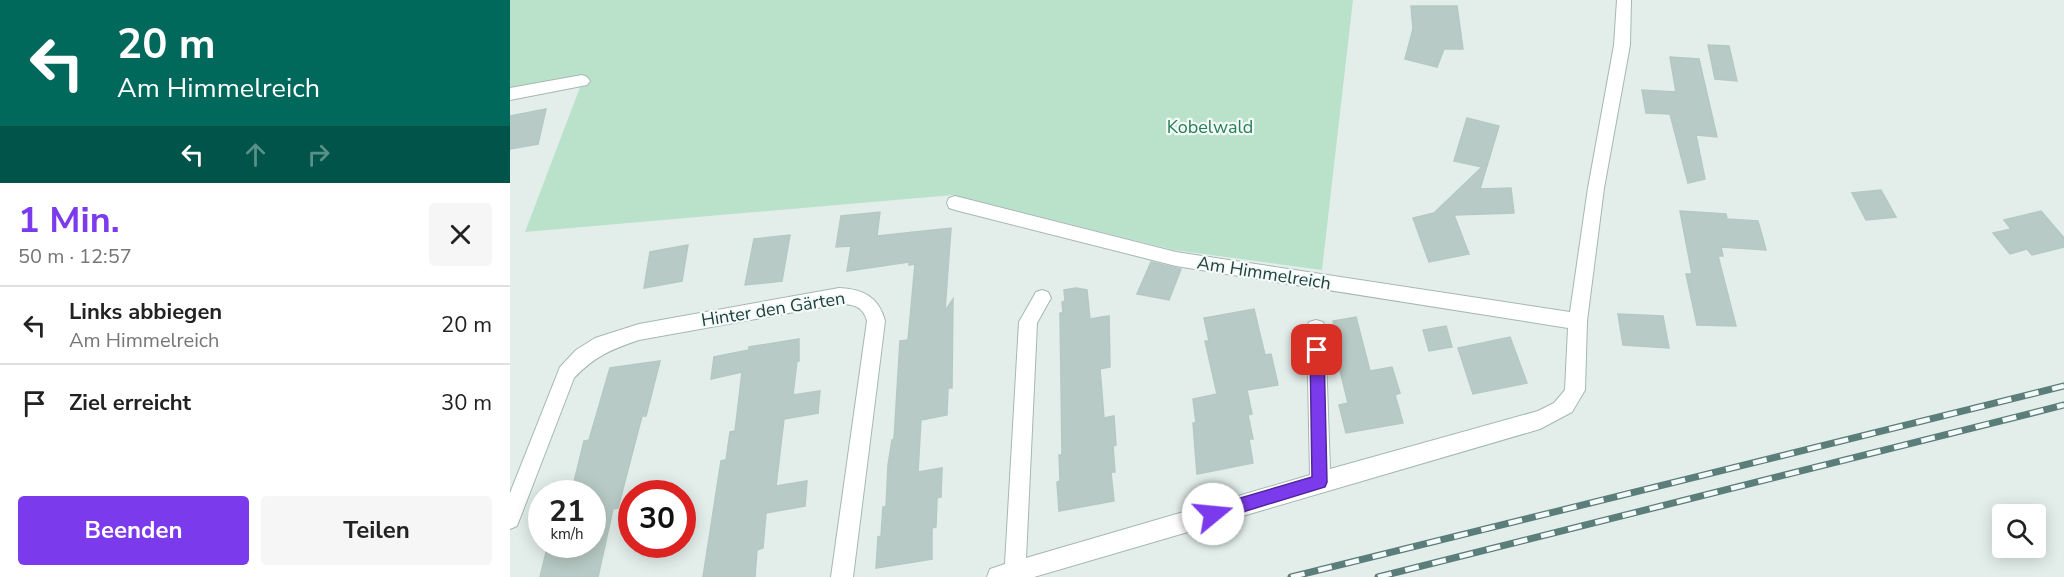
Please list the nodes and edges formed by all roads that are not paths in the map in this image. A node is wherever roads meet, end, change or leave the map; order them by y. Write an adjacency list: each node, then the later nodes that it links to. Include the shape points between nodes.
1 (1624, 0): 6 (street, via 1622,45 1596,188)
2 (582, 81): 3 (street)
3 (510, 94)
4 (955, 202): 6 (street, Am Himmelreich, via 1176,259)
5 (1042, 298): 10 (street, via 1028,322)
6 (1578, 321): 8 (street, via 1575,390 1572,399 1556,413)
7 (1316, 328): 8 (street)
8 (1320, 482): 10 (street)
9 (510, 519): 11 (street, Hinter den Gärten, via 567,373 583,356 602,344 639,332 853,296 873,308 876,321)
10 (1007, 575)
11 (842, 577)

